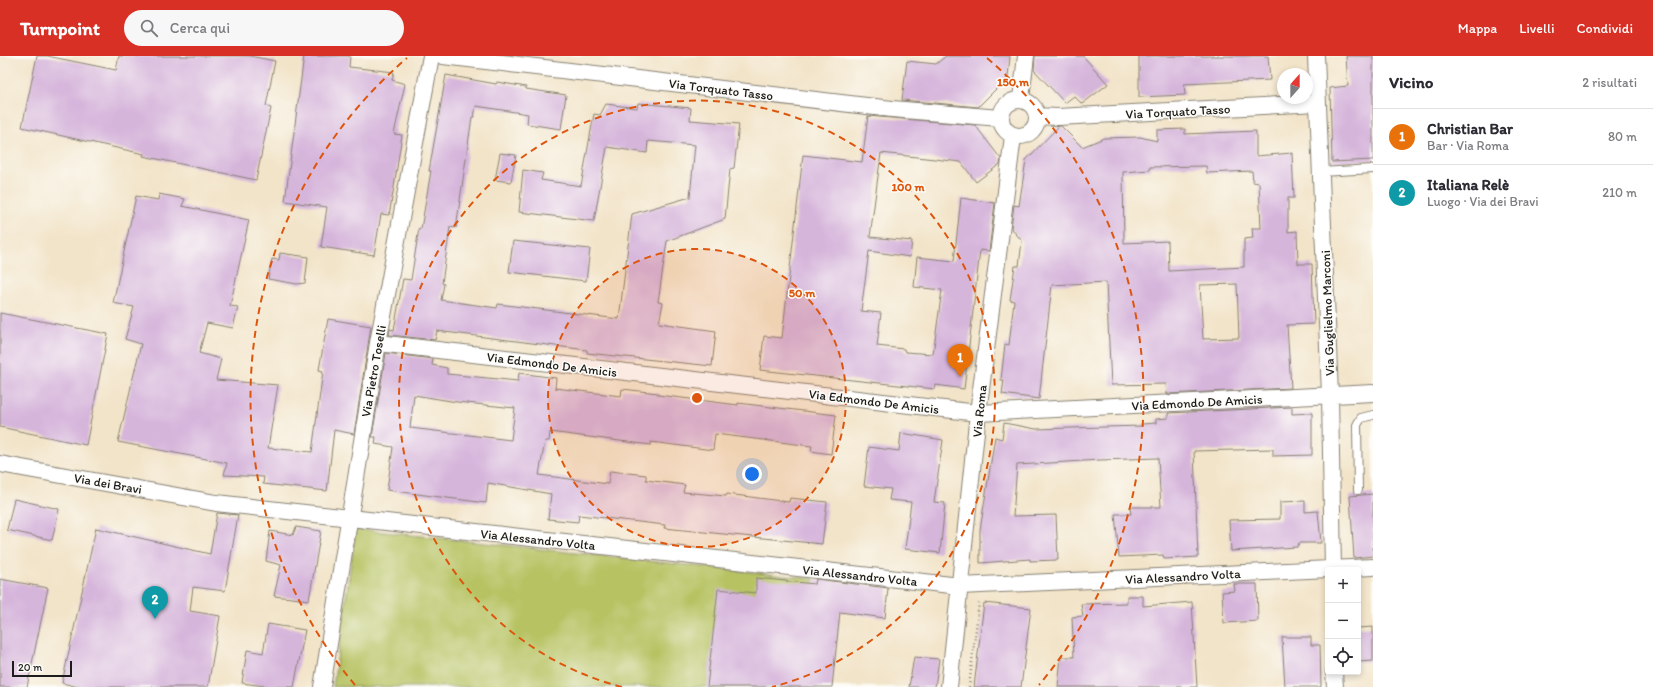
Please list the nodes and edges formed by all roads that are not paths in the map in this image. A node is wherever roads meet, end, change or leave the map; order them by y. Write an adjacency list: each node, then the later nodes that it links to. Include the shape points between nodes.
1 (431, 56): 12 (street, Via Pietro Toselli)
2 (443, 56): 8 (street, Via Torquato Tasso, via 892,109)
3 (1026, 56): 5 (street)
4 (1316, 56): 6 (street, Via Guglielmo Marconi)
5 (1021, 99): 7 (street, via 1034,107); 8 (street, via 1007,104)
6 (1318, 103): 7 (street, Via Torquato Tasso, via 1058,118); 11 (street, Via Guglielmo Marconi)
7 (1037, 116): 9 (street, via 1034,129 1028,134)
8 (1000, 118): 9 (street, via 1006,132)
9 (1013, 136): 15 (street, Via Roma)
10 (1373, 169): 11 (lane)
11 (1321, 172): 14 (street, Via Guglielmo Marconi)
12 (378, 343): 15 (street, Via Edmondo De Amicis); 19 (street, Via Pietro Toselli)
13 (1373, 393): 14 (street, Via Edmondo De Amicis)
14 (1330, 395): 15 (street, Via Edmondo De Amicis); 20 (street, Via Guglielmo Marconi)
15 (978, 413): 24 (street, Via Roma)
16 (1373, 415): 18 (lane, via 1362,418 1357,425)
17 (0, 464): 19 (street, Via dei Bravi, via 216,504)
18 (1358, 490)
19 (349, 518): 24 (street, Via Alessandro Volta); 26 (street, Via Pietro Toselli)
20 (1333, 567)
21 (1373, 567): 22 (street, Via Alessandro Volta)
22 (1361, 568)
23 (1325, 569): 24 (street, Via Alessandro Volta)
24 (960, 586): 27 (street, Via Roma)
25 (1334, 675): 28 (street)
26 (322, 687)
27 (949, 687)
28 (1335, 687)

